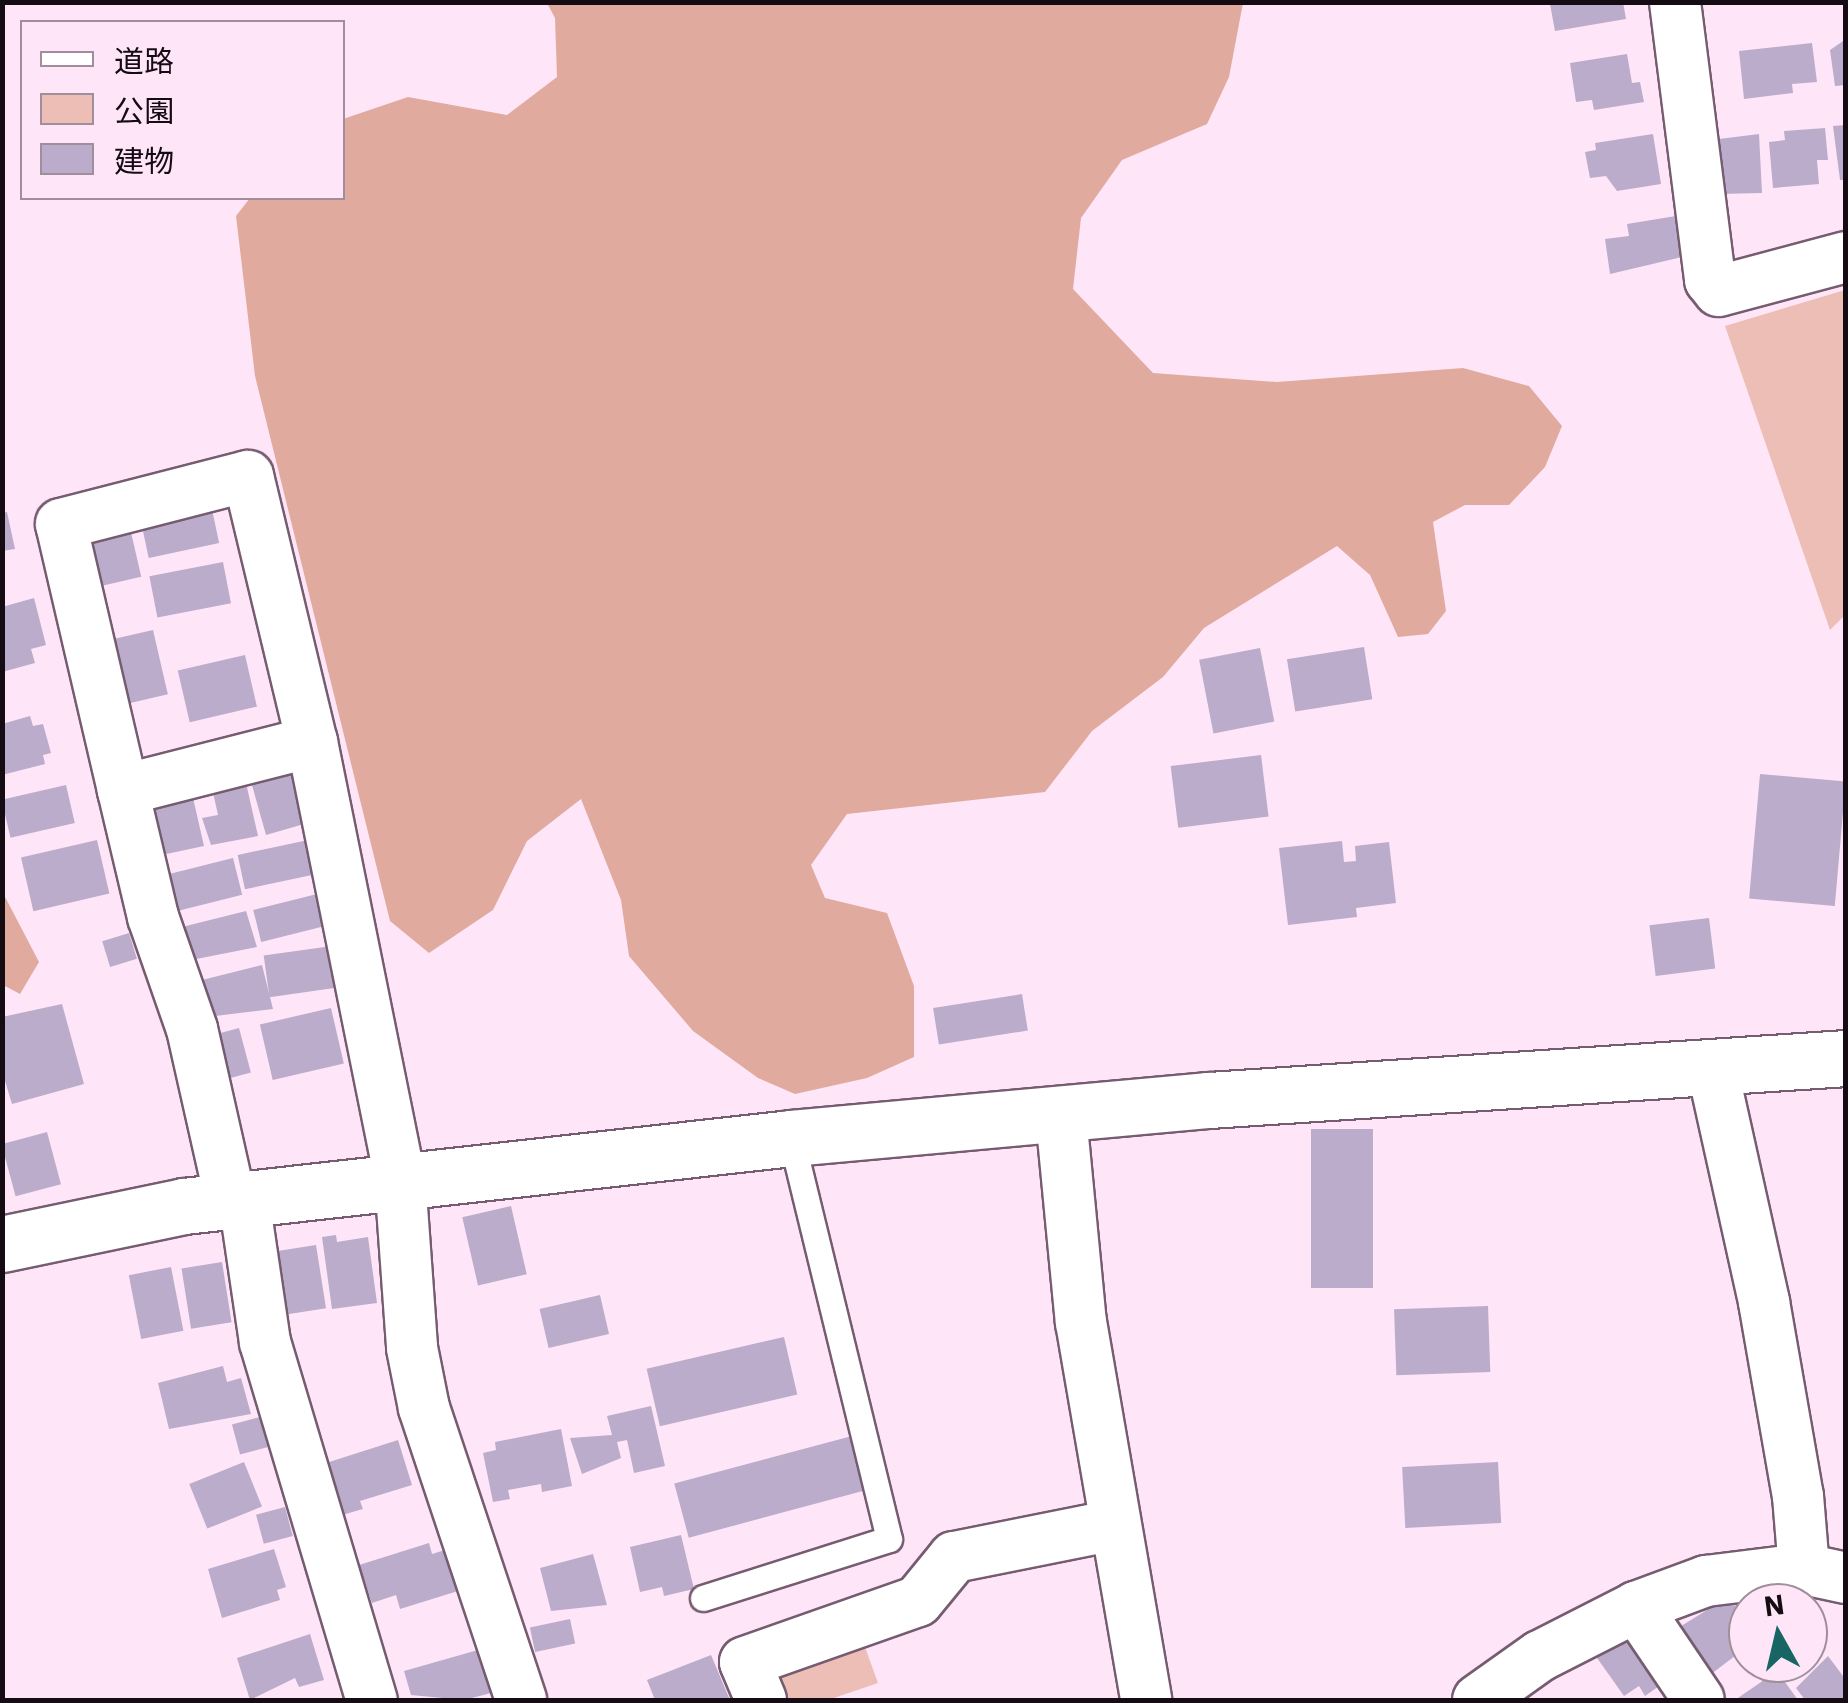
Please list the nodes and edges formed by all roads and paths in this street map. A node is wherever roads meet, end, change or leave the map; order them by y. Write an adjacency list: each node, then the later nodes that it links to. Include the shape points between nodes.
1 (1675, 2): 2 (street, via 1710,280 1720,290)
2 (1846, 257)
3 (312, 742): 4 (street); 4 (street, via 248,476 61,524); 9 (street)
4 (123, 790): 10 (street, via 152,917 192,1028)
5 (1846, 1058): 6 (street)
6 (1712, 1068): 7 (street); 13 (street, via 1798,1496)
7 (1061, 1116): 8 (street); 12 (street, via 1081,1322)
8 (791, 1138): 9 (street); 14 (lane, via 889,1540)
9 (400, 1179): 10 (street); 17 (street, via 412,1348 424,1408)
10 (238, 1201): 11 (street); 16 (street, via 265,1342)
11 (2, 1244)
12 (1114, 1525): 18 (street, via 954,1557 918,1601 746,1662); 19 (street)
13 (1825, 1574): 15 (street, via 1706,1582)
14 (704, 1598)
15 (1636, 1606): 20 (street, via 1540,1656); 21 (street)
16 (372, 1700)
17 (521, 1700)
18 (761, 1700)
19 (1146, 1700)
20 (1478, 1700)
21 (1699, 1700)

